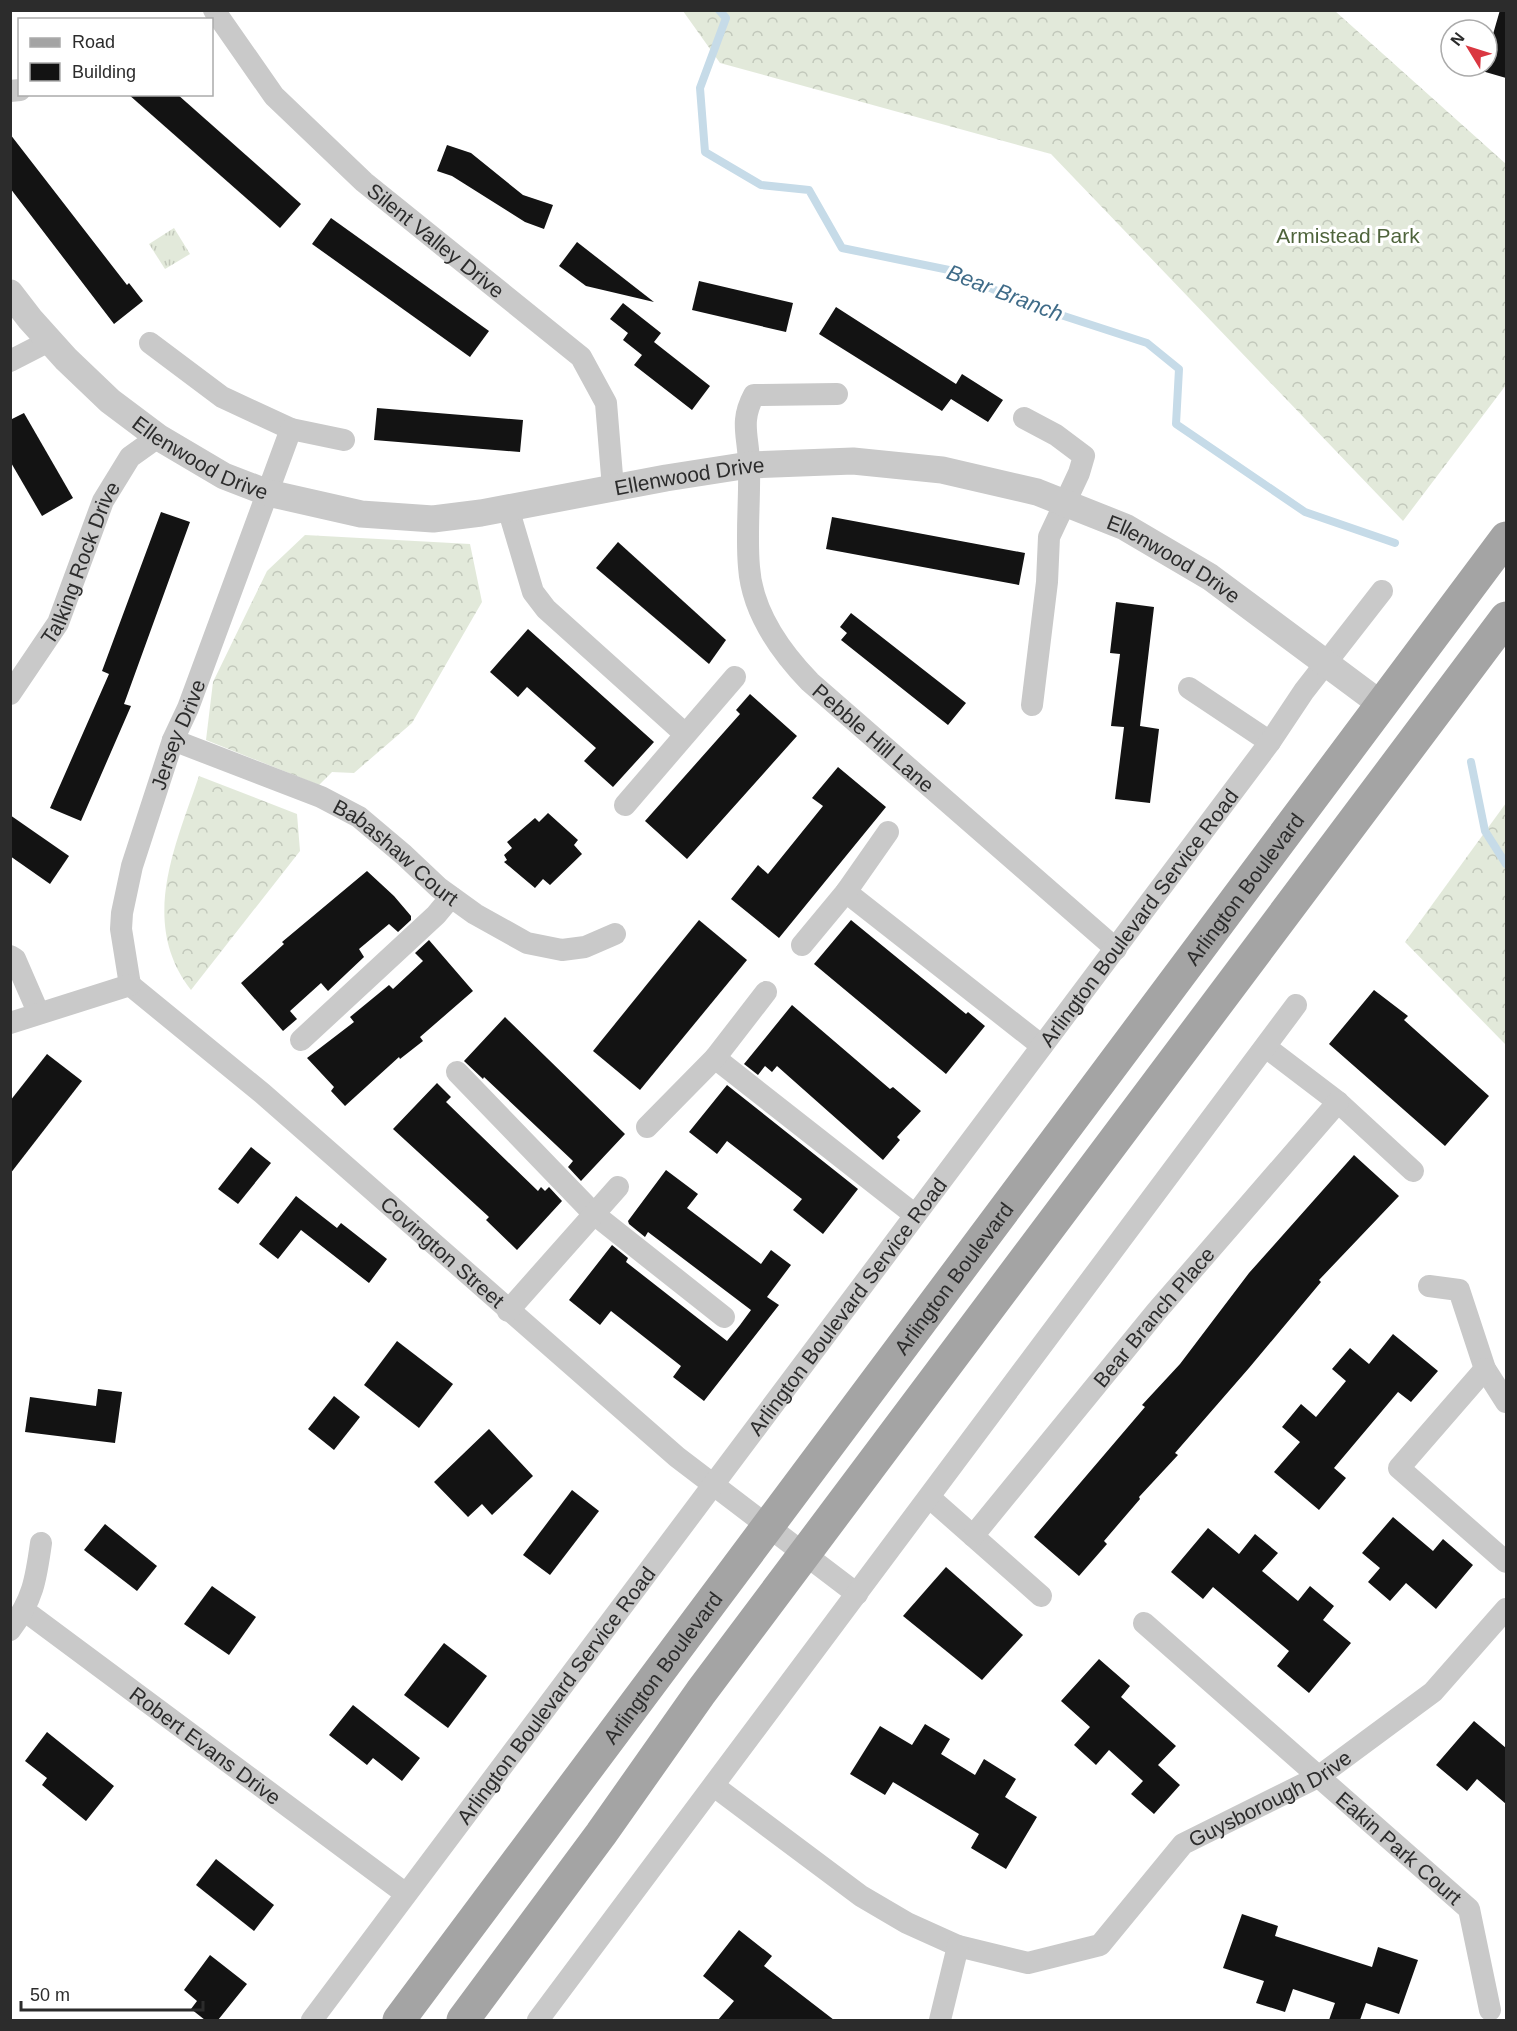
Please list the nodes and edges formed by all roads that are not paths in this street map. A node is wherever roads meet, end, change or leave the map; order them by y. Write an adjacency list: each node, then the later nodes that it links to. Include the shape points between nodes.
1 (214, 10): 12 (street, Silent Valley Drive, via 274,96 364,182 581,357 606,403)
2 (10, 293): 3 (street, Ellenwood Drive)
3 (49, 341): 5 (street); 9 (street, Ellenwood Drive, via 110,401)
4 (150, 343): 8 (street, via 222,397)
5 (10, 361)
6 (837, 394): 11 (street, Pebble Hill Lane, via 754,395 745,412)
7 (1024, 418): 14 (street, via 1084,456)
8 (291, 429): 10 (street); 13 (street, Jersey Drive)
9 (158, 437): 13 (street, Ellenwood Drive, via 224,476); 22 (street, Talking Rock Drive, via 130,457 103,501 58,623)
10 (344, 440)
11 (749, 465): 12 (street, Ellenwood Drive); 14 (street, Ellenwood Drive, via 811,461 899,464 997,481); 34 (street, Pebble Hill Lane, via 749,569 763,617 783,655)
12 (612, 488): 15 (street, Ellenwood Drive)
13 (268, 493): 15 (street, Ellenwood Drive, via 399,519 433,519); 26 (street, Jersey Drive)
14 (1065, 504): 19 (street, Ellenwood Drive, via 1125,527 1210,577); 23 (street, via 1049,537)
15 (508, 508): 25 (street, via 533,592 546,609)
16 (1506, 538): 24 (main road, Arlington Boulevard)
17 (1382, 591): 19 (street, Arlington Boulevard Service Road)
18 (1506, 618): 62 (main road)
19 (1326, 662): 24 (street, Ellenwood Drive); 27 (street, Arlington Boulevard Service Road)
20 (735, 677): 25 (street)
21 (1189, 688): 27 (street)
22 (10, 694)
23 (1032, 705)
24 (1382, 705): 59 (main road, Arlington Boulevard)
25 (685, 734): 28 (street)
26 (173, 740): 31 (street, Babashaw Court, via 321,797 358,817); 36 (street, Jersey Drive, via 132,866 122,913)
27 (1270, 742): 34 (street, Arlington Boulevard Service Road)
28 (625, 804)
29 (888, 832): 30 (street)
30 (846, 892): 33 (street); 42 (street)
31 (451, 897): 32 (street, Babashaw Court, via 527,942 562,950 585,947); 41 (street)
32 (615, 934)
33 (802, 945)
34 (1116, 948): 42 (street, Arlington Boulevard Service Road)
35 (10, 956): 39 (street, via 15,959)
36 (130, 985): 39 (street); 53 (street, Covington Street, via 262,1093)
37 (766, 992): 44 (street)
38 (1296, 1005): 43 (street)
39 (38, 1012): 40 (street)
40 (10, 1023)
41 (301, 1040)
42 (1042, 1046): 51 (street, Arlington Boulevard Service Road)
43 (1267, 1048): 46 (street); 58 (street)
44 (715, 1058): 47 (street); 51 (street)
45 (457, 1072): 50 (street)
46 (1338, 1102): 48 (street); 60 (street, Bear Branch Place, via 1156,1312)
47 (647, 1127)
48 (1413, 1171)
49 (618, 1186): 50 (street)
50 (594, 1214): 53 (street); 54 (street)
51 (915, 1215): 57 (street, Arlington Boulevard Service Road)
52 (1429, 1286): 55 (street, via 1459,1290)
53 (508, 1311): 57 (street, Covington Street)
54 (724, 1317)
55 (1485, 1368): 56 (street); 63 (street, via 1399,1468)
56 (1506, 1402)
57 (713, 1484): 59 (street, Covington Street); 72 (street, Arlington Boulevard Service Road)
58 (930, 1498): 60 (street); 64 (street)
59 (769, 1526): 62 (street, Covington Street); 76 (main road, Arlington Boulevard)
60 (974, 1536): 65 (street)
61 (41, 1543): 67 (street, via 36,1582)
62 (804, 1554): 64 (street, Covington Street); 77 (main road)
63 (1506, 1562)
64 (857, 1594): 71 (street)
65 (1041, 1596)
66 (1506, 1609): 70 (street, Guysborough Drive, via 1433,1692)
67 (25, 1611): 69 (street); 72 (street, Robert Evans Drive)
68 (1144, 1623): 70 (street, Eakin Park Court)
69 (10, 1630)
70 (1318, 1777): 73 (street, Guysborough Drive, via 1183,1844 1100,1945 1028,1963); 74 (street, Eakin Park Court, via 1469,1909)
71 (714, 1786): 73 (street, Guysborough Drive, via 861,1896); 78 (street)
72 (406, 1894): 75 (street, Arlington Boulevard Service Road)
73 (958, 1946): 79 (street)
74 (1490, 2010)
75 (312, 2020)
76 (399, 2020)
77 (463, 2020)
78 (538, 2020)
79 (940, 2020)

